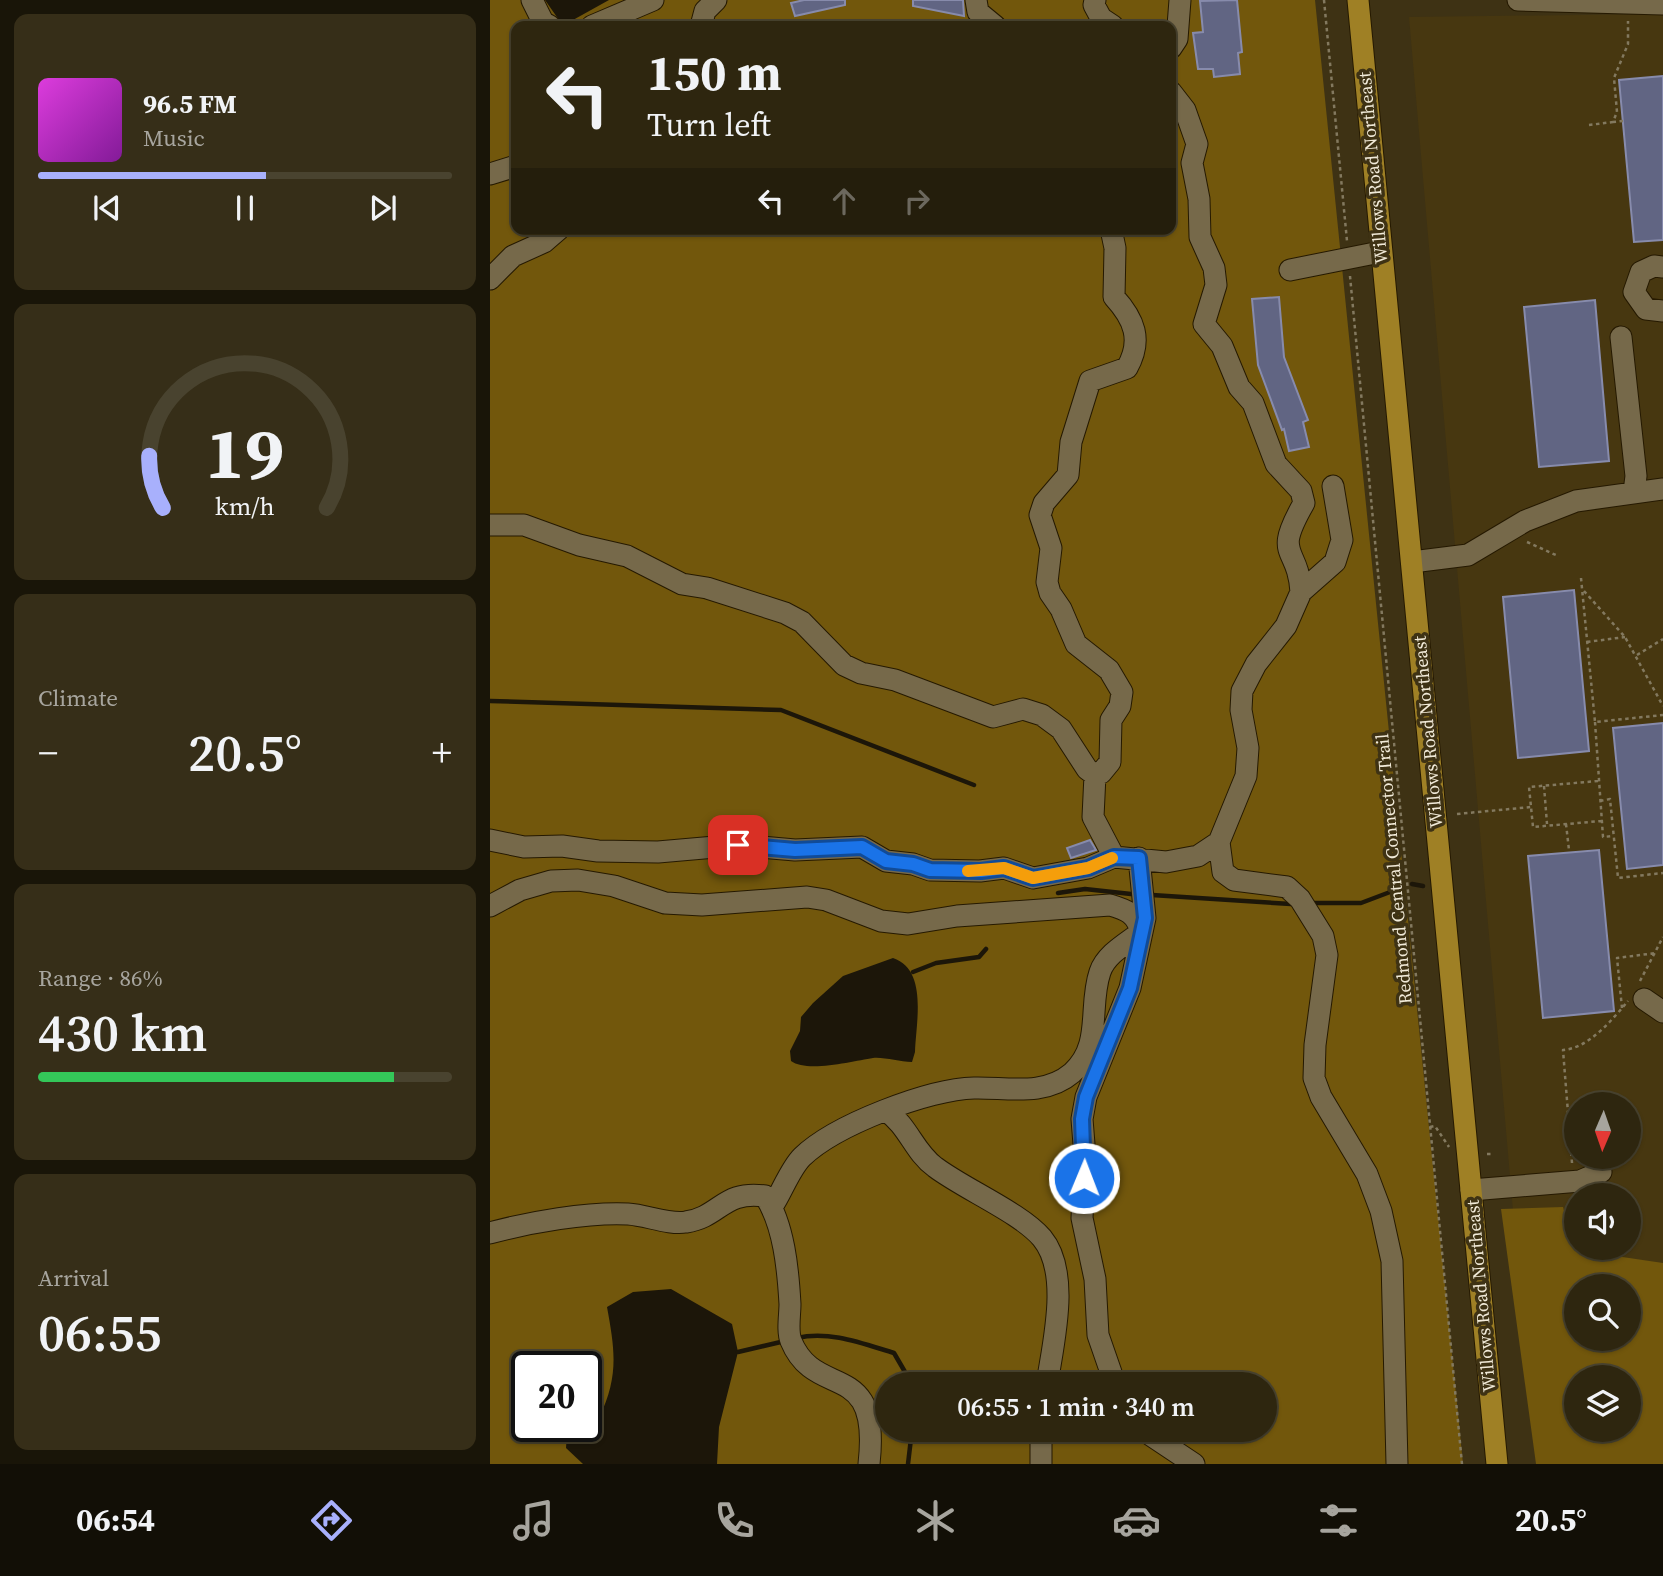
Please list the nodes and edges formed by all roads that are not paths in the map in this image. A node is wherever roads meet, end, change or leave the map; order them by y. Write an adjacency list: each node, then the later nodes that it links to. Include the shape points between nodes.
1 (532, 0): 10 (lane)
2 (653, 0): 11 (lane)
3 (716, 0): 12 (lane)
4 (976, 0): 13 (lane, via 978,12)
5 (1180, 0): 14 (lane)
6 (1358, 0): 20 (main road, Willows Road Northeast)
7 (1518, 0): 8 (lane)
8 (1614, 2): 9 (lane)
9 (1663, 4)
10 (542, 21)
11 (604, 21)
12 (702, 21)
13 (989, 21)
14 (1176, 41)
15 (1176, 98): 31 (lane, via 1197,144 1192,163 1200,237 1214,268 1216,285 1204,324 1222,346 1239,387 1253,403 1276,464 1301,491 1304,503 1288,530 1287,552)
16 (511, 168): 17 (lane)
17 (490, 174)
18 (552, 235): 23 (lane, via 513,256)
19 (1112, 235): 32 (lane, via 1114,297 1130,315 1136,332 1134,356 1127,368 1090,382 1071,442 1068,475 1044,503 1040,515 1051,548 1050,593 1076,643 1109,670 1122,692 1111,720 1110,762)
20 (1380, 252): 22 (lane); 30 (main road, Willows Road Northeast)
21 (1663, 267): 24 (lane, via 1641,272 1634,292 1646,309)
22 (1290, 270)
23 (490, 279)
24 (1663, 311)
25 (1620, 337): 28 (lane)
26 (1333, 486): 31 (lane, via 1342,540 1335,562)
27 (1663, 489): 28 (lane)
28 (1634, 492): 30 (lane, via 1560,505 1468,555)
29 (490, 525): 32 (lane, via 524,525 627,556 682,584 785,613 802,622 844,665 860,673 895,680 993,717 1023,709 1042,715 1061,729)
30 (1412, 562): 45 (main road, Willows Road Northeast)
31 (1301, 592): 34 (lane, via 1286,626 1256,664 1242,691 1246,776)
32 (1095, 775): 35 (lane, via 1093,817)
33 (490, 840): 35 (lane, via 598,851 658,852 738,845 795,850 862,847 886,861 930,870 1004,868 1033,878 1088,868)
34 (1219, 842): 36 (lane, via 1198,856 1166,862); 57 (lane, via 1223,872 1234,880 1287,887 1323,936 1327,955 1314,1078 1367,1174 1389,1248)
35 (1114, 857): 36 (lane)
36 (1139, 858): 38 (lane, via 1145,907)
37 (490, 906): 38 (lane, via 520,890 551,881 578,880 665,903 702,905 807,897 881,921 908,924 1110,905 1130,911)
38 (1141, 932): 41 (lane, via 1110,955 1100,971 1095,1028 1087,1054 1071,1073 1048,1085 1021,1091 942,1090); 48 (lane, via 1130,988 1086,1097 1082,1119 1082,1218)
39 (1639, 991): 40 (lane)
40 (1663, 1012)
41 (886, 1111): 46 (lane, via 815,1146 799,1159); 49 (lane, via 897,1118 926,1161 1041,1237)
42 (1601, 1172): 43 (lane)
43 (1579, 1183)
44 (1564, 1184): 45 (lane)
45 (1471, 1190): 58 (main road, Willows Road Northeast)
46 (772, 1207): 47 (lane, via 765,1196 746,1193 684,1223 625,1214); 54 (lane, via 788,1269 789,1339 802,1362 857,1392 869,1410)
47 (490, 1233)
48 (1087, 1245): 49 (lane); 51 (lane, via 1095,1279 1098,1335)
49 (1054, 1258): 50 (lane, via 1059,1300)
50 (1049, 1372)
51 (1111, 1372)
52 (1041, 1442): 55 (lane)
53 (1161, 1442): 56 (lane)
54 (869, 1464)
55 (1041, 1464)
56 (1194, 1464)
57 (1397, 1464)
58 (1497, 1464)

